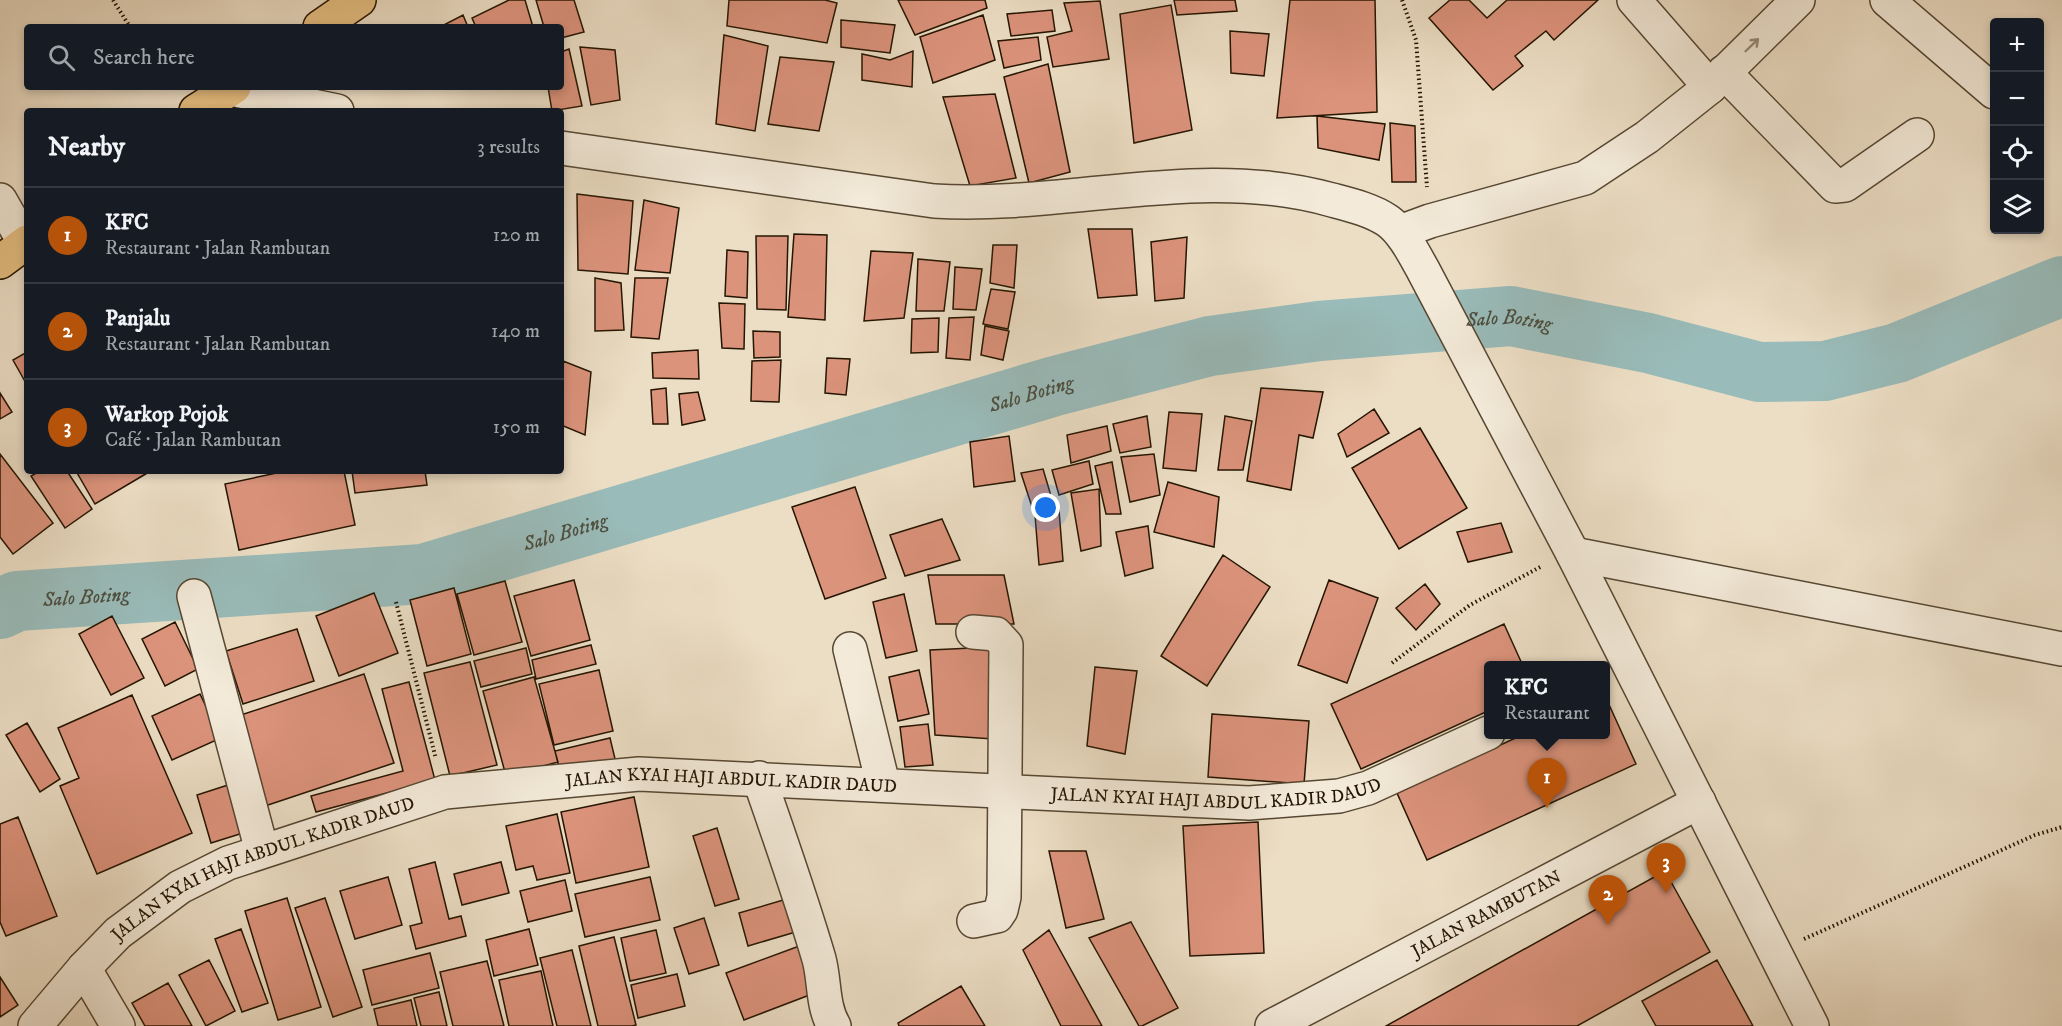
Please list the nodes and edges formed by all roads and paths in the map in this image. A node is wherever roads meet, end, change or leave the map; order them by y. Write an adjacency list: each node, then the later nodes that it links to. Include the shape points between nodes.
1 (113, 0): 7 (path)
2 (1402, 0): 18 (path, via 1416,40)
3 (1634, 0): 9 (street)
4 (1798, 0): 9 (street, one-way to 4)
5 (1887, 0): 10 (street)
6 (351, 2): 8 (highway)
7 (128, 24)
8 (324, 24)
9 (1717, 79): 15 (street, via 1834,186 1845,185); 18 (street, via 1647,137 1585,178)
10 (1990, 88)
11 (229, 90): 13 (highway)
12 (241, 90): 14 (street)
13 (201, 108)
14 (323, 108)
15 (1917, 135)
16 (564, 148): 19 (street, via 962,203 1027,201 1189,185 1255,186 1312,194 1358,207 1388,221)
17 (0, 200): 20 (street)
18 (1430, 221): 19 (street)
19 (1400, 232): 21 (street)
20 (20, 249)
21 (1573, 554): 26 (street); 27 (path, via 1470,605); 28 (street)
22 (194, 596): 36 (street)
23 (396, 602): 33 (path)
24 (973, 632): 32 (street, via 996,634 1006,645)
25 (850, 649): 31 (street)
26 (2062, 649)
27 (1392, 663)
28 (1616, 667): 34 (street)
29 (1484, 735): 32 (street, JALAN KYAI HAJI ABDUL KADIR DAUD, via 1368,788 1313,799 1249,803)
30 (759, 778): 31 (street, JALAN KYAI HAJI ABDUL KADIR DAUD); 33 (street, JALAN KYAI HAJI ABDUL KADIR DAUD, via 639,774); 42 (street, via 808,922)
31 (883, 784): 32 (street, JALAN KYAI HAJI ABDUL KADIR DAUD)
32 (1004, 790): 37 (street, via 1004,897 997,916)
33 (445, 792): 36 (street, JALAN KYAI HAJI ABDUL KADIR DAUD)
34 (1699, 802): 38 (street); 43 (street, JALAN RAMBUTAN)
35 (2062, 826): 38 (path)
36 (262, 851): 39 (street, JALAN KYAI HAJI ABDUL KADIR DAUD, via 180,887 118,933)
37 (974, 921)
38 (1773, 953): 44 (street)
39 (84, 968): 40 (street, JALAN KYAI HAJI ABDUL KADIR DAUD); 41 (street)
40 (35, 1026)
41 (118, 1026)
42 (834, 1026)
43 (1272, 1026)
44 (1812, 1026)

